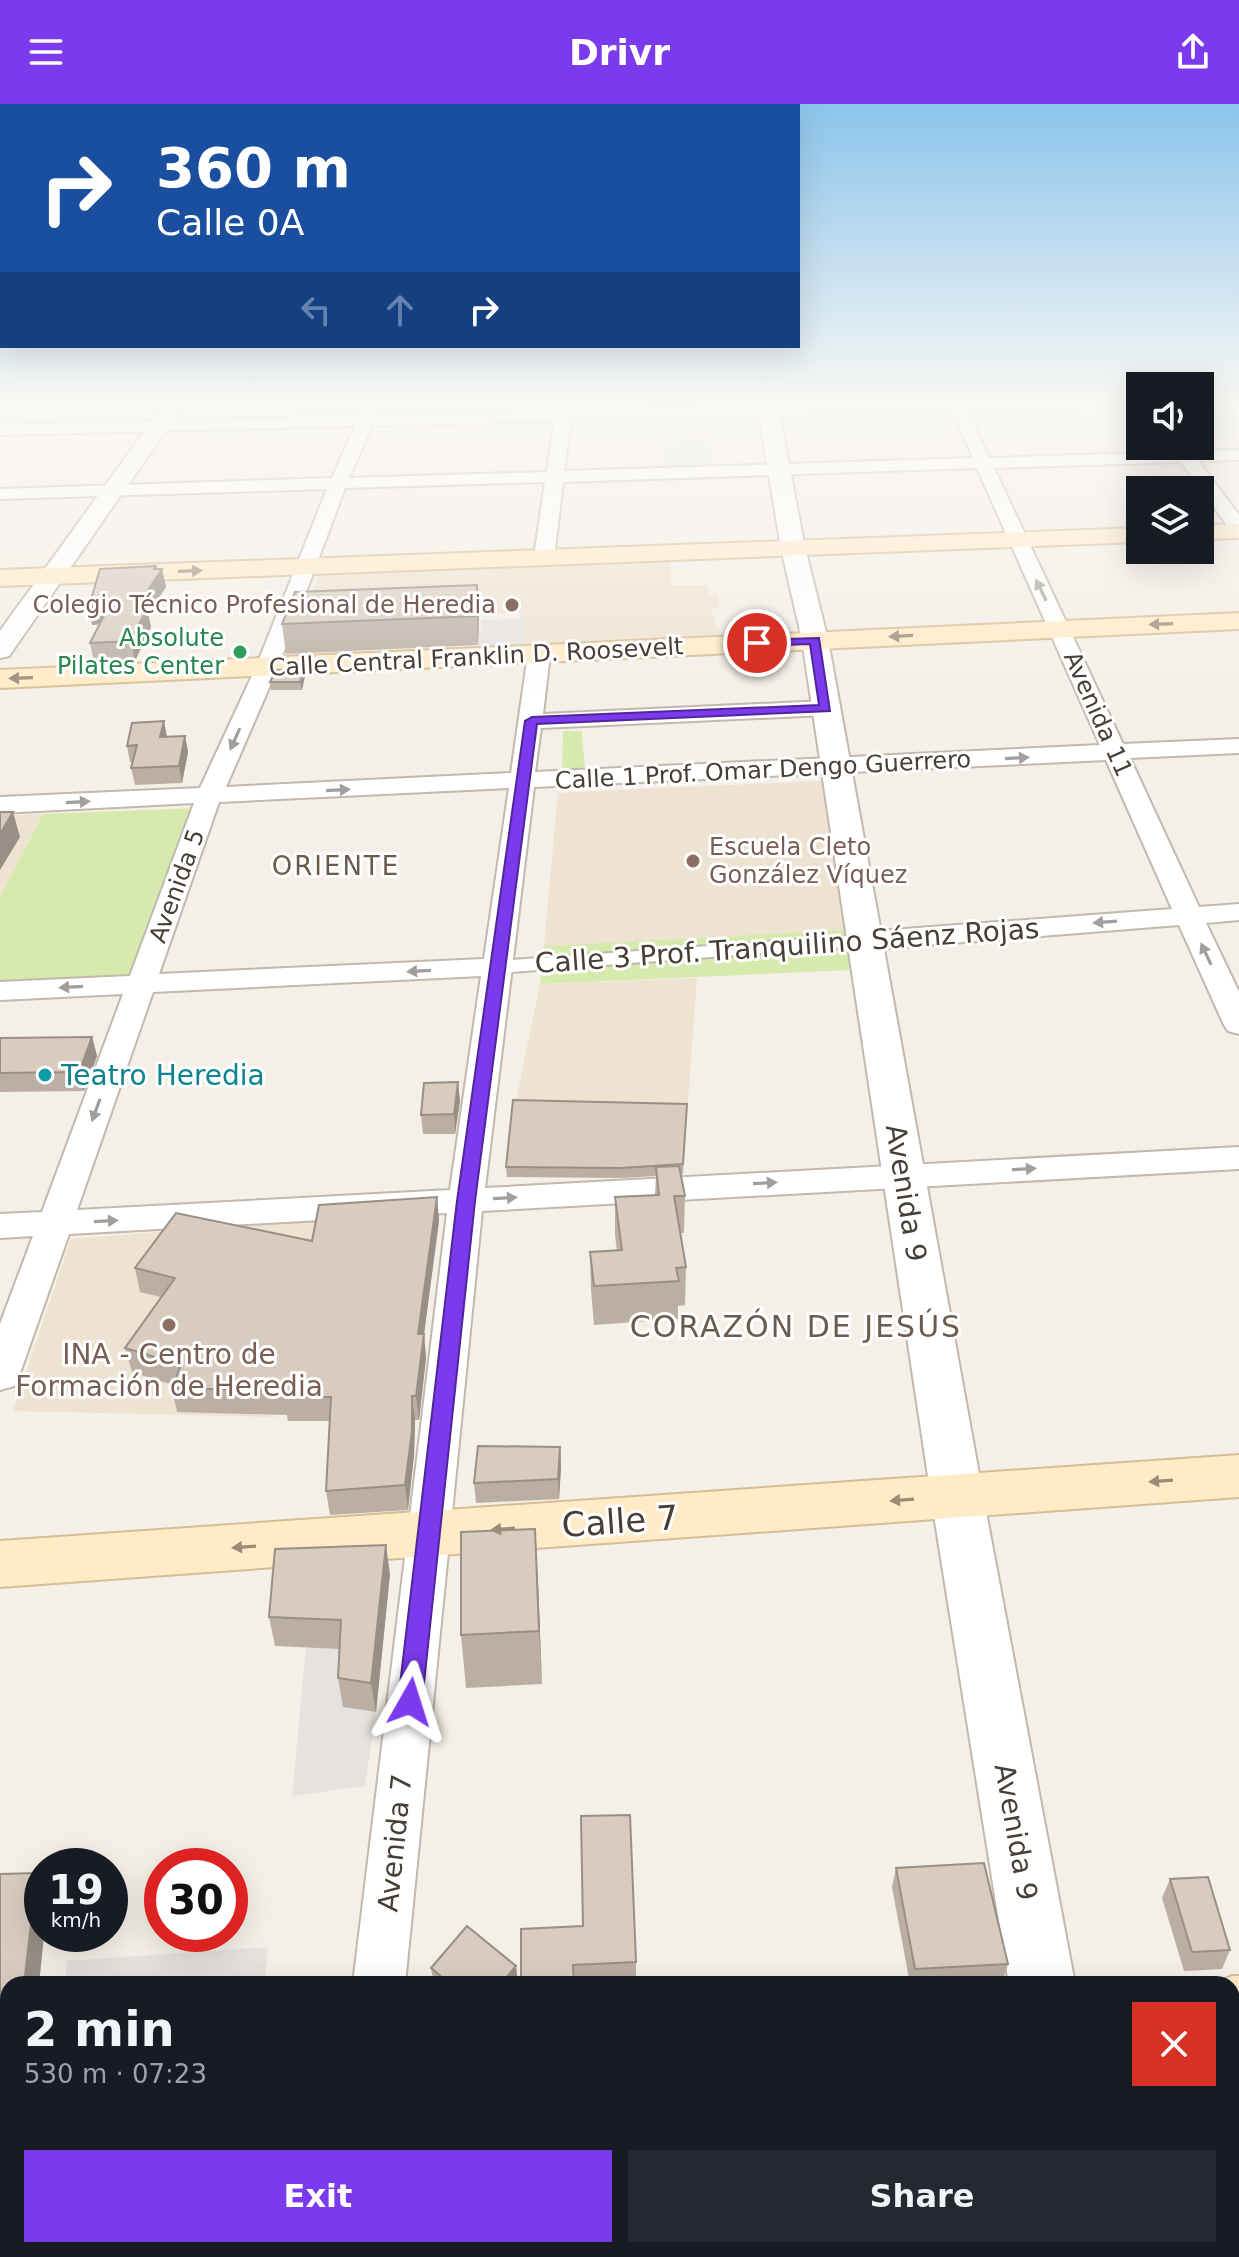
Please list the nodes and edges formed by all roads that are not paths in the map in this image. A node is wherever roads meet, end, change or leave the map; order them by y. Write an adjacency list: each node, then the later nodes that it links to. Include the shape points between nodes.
1 (102, 503): 14 (street)
2 (331, 503): 13 (street, Avenida 5)
3 (553, 503): 12 (street)
4 (784, 503): 11 (street, Avenida 9)
5 (1001, 503): 10 (street, Avenida 11)
6 (1220, 503): 7 (street)
7 (1239, 529): 8 (main road)
8 (1214, 531)
9 (1126, 536): 10 (main road)
10 (1017, 540): 11 (main road); 17 (street, Avenida 11, one-way to 10)
11 (793, 548): 12 (main road); 18 (street, Avenida 9)
12 (544, 557): 13 (main road)
13 (307, 566): 14 (main road, one-way to 13); 21 (street, Avenida 5)
14 (53, 576): 15 (main road); 19 (street)
15 (0, 578)
16 (1239, 621): 17 (main road, Calle Central Franklin D. Roosevelt, one-way to 17)
17 (1059, 628): 18 (main road, Calle Central Franklin D. Roosevelt, one-way to 18); 26 (street, Avenida 11)
18 (815, 640): 20 (main road, Calle Central Franklin D. Roosevelt); 23 (street, Avenida 9)
19 (0, 650)
20 (539, 654): 21 (main road, Calle Central Franklin D. Roosevelt); 24 (street, Avenida 7)
21 (267, 667): 22 (main road, Calle Central Franklin D. Roosevelt, one-way to 22); 29 (street, Avenida 5, one-way to 29)
22 (0, 679)
23 (826, 708): 24 (street); 27 (street, Avenida 9)
24 (532, 721): 28 (street, Avenida 7)
25 (1239, 746): 26 (street, Calle 1 Prof. Omar Dengo Guerrero)
26 (1115, 753): 27 (street, Calle 1 Prof. Omar Dengo Guerrero, one-way to 26); 32 (street, Avenida 11)
27 (836, 766): 28 (street, Calle 1 Prof. Omar Dengo Guerrero); 33 (street, Avenida 9)
28 (523, 782): 29 (street, Calle 1 Prof. Omar Dengo Guerrero, one-way to 28); 34 (street, Avenida 7)
29 (209, 796): 30 (street, Calle 1 Prof. Omar Dengo Guerrero, one-way to 29); 35 (street, Avenida 5)
30 (0, 805)
31 (1239, 912): 32 (street, Calle 3 Prof. Tranquilino Sáenz Rojas)
32 (1189, 916): 33 (street, Calle 3 Prof. Tranquilino Sáenz Rojas, one-way to 33); 37 (street, Avenida 11, one-way to 32)
33 (864, 941): 34 (street, Calle 3 Prof. Tranquilino Sáenz Rojas); 39 (street, Avenida 9)
34 (497, 967): 35 (street, Calle 3 Prof. Tranquilino Sáenz Rojas, one-way to 35); 40 (street, Avenida 7)
35 (142, 984): 36 (street, Calle 3 Prof. Tranquilino Sáenz Rojas, one-way to 36); 41 (street, Avenida 5, one-way to 41)
36 (0, 991)
37 (1239, 1025)
38 (1239, 1158): 39 (street, one-way to 38)
39 (904, 1175): 40 (street, one-way to 39); 45 (street, Avenida 9)
40 (466, 1201): 41 (street, one-way to 40); 46 (street, Avenida 7)
41 (54, 1223): 42 (street); 43 (street, Avenida 5)
42 (0, 1226)
43 (0, 1376)
44 (1239, 1476): 45 (main road, Calle 7, one-way to 45)
45 (957, 1496): 46 (main road, Calle 7, one-way to 46); 49 (street, Avenida 9)
46 (429, 1535): 47 (main road, Calle 7, one-way to 47); 48 (street, Avenida 7)
47 (0, 1564)
48 (380, 1976)
49 (1041, 1976)

